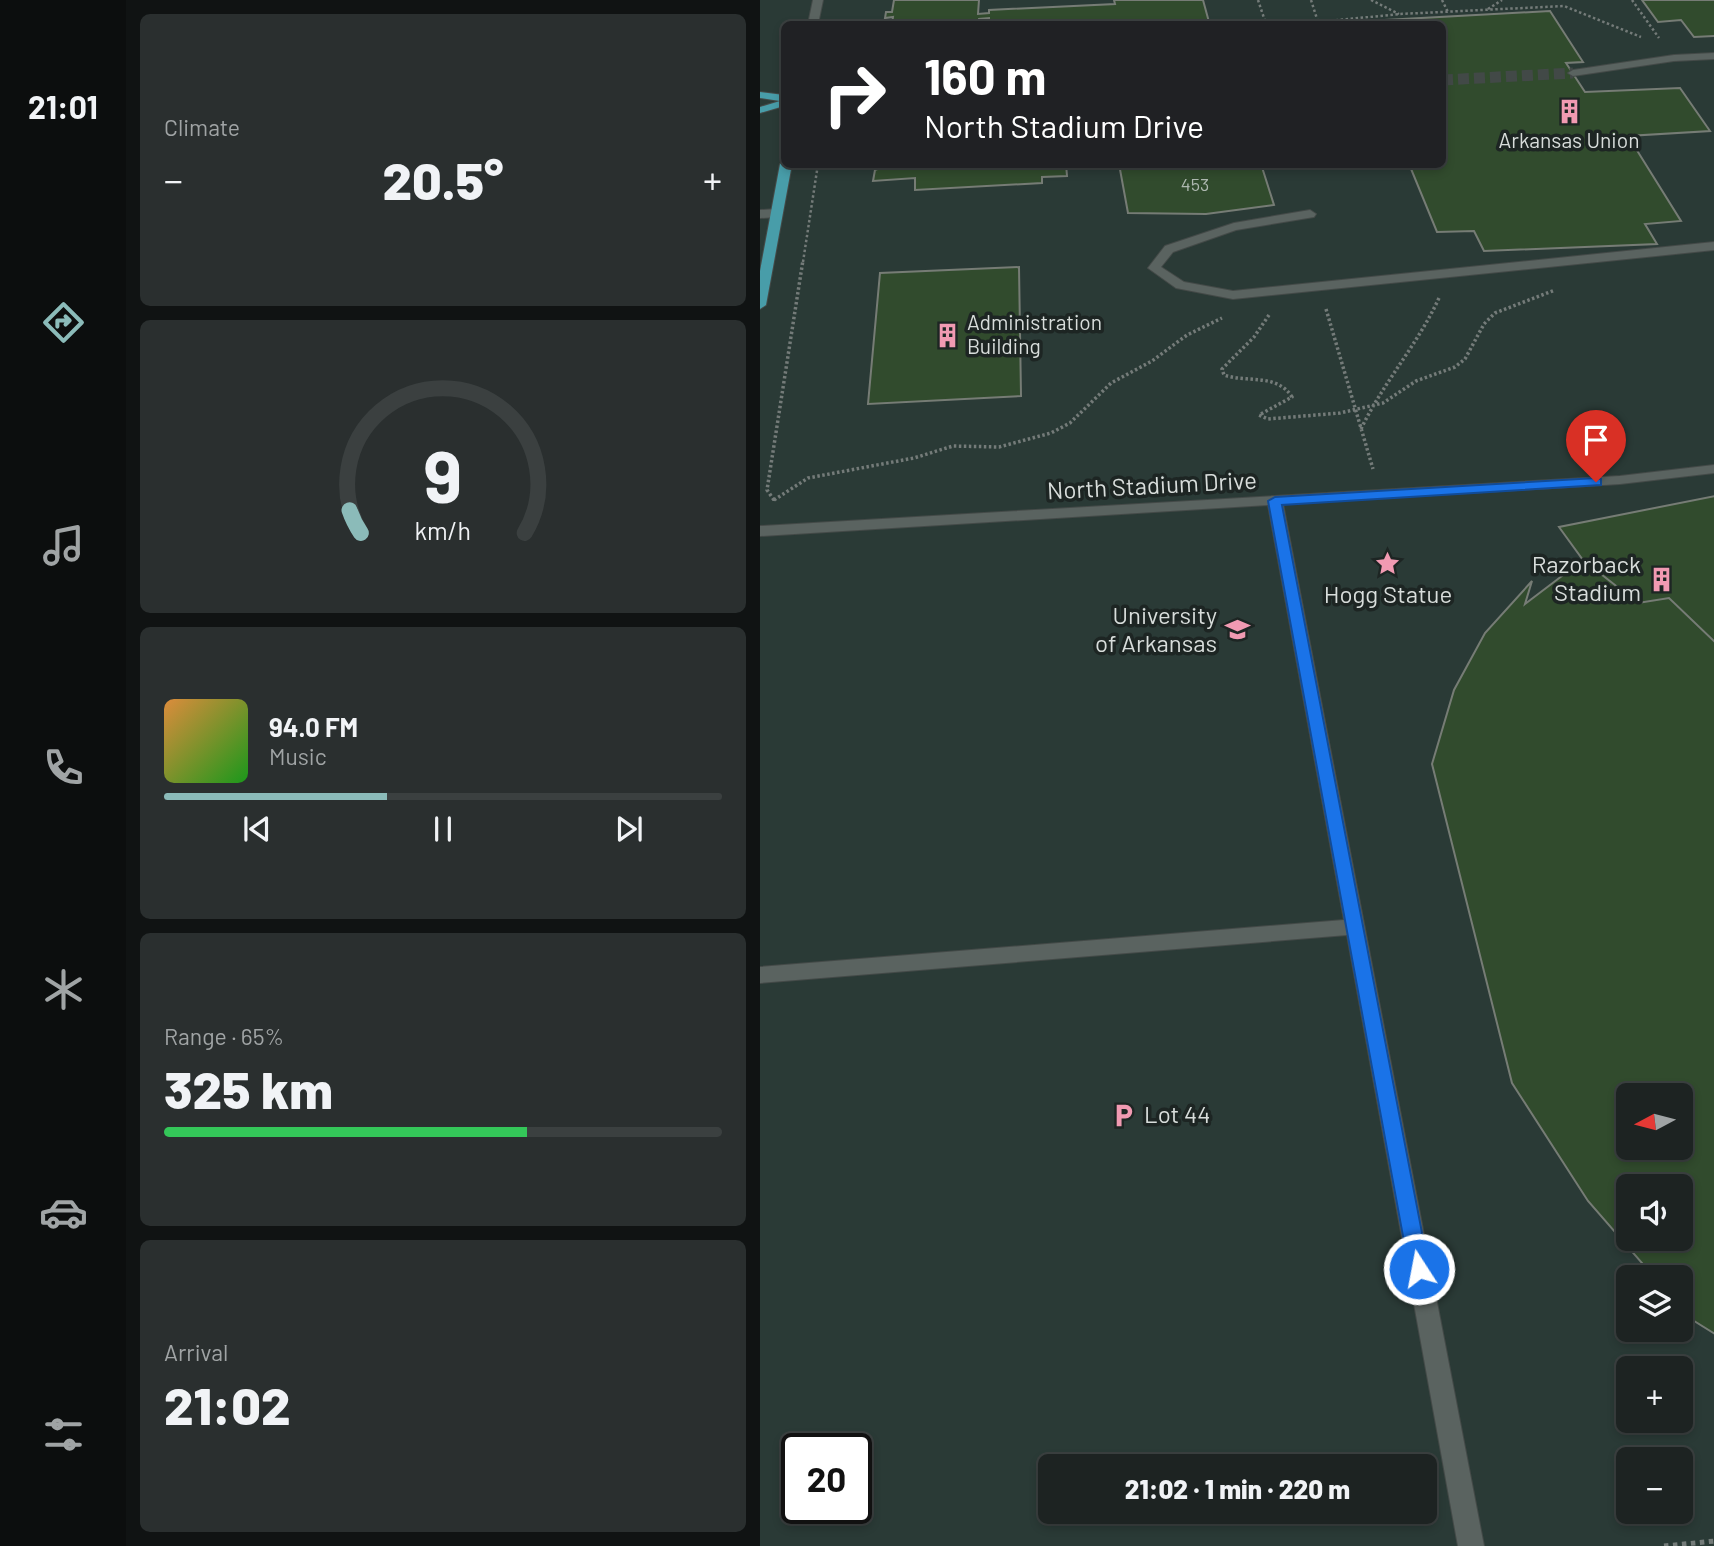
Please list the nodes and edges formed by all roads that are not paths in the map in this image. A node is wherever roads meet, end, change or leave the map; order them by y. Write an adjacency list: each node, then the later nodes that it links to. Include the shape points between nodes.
1 (818, 0): 2 (street)
2 (814, 21)
3 (1714, 56): 4 (street)
4 (1573, 73)
5 (760, 95): 6 (main road)
6 (781, 100)
7 (781, 102): 8 (main road)
8 (760, 110)
9 (785, 168): 10 (main road)
10 (777, 213): 11 (street); 14 (main road)
11 (760, 214)
12 (1310, 214): 13 (street, via 1234,227 1169,249 1154,268 1180,285 1233,295)
13 (1714, 246)
14 (760, 305)
15 (1714, 469): 16 (street, North Stadium Drive, via 1620,480)
16 (1275, 501): 17 (street, North Stadium Drive); 18 (street)
17 (762, 531)
18 (1355, 928): 19 (street); 20 (street)
19 (760, 975)
20 (1470, 1546)

